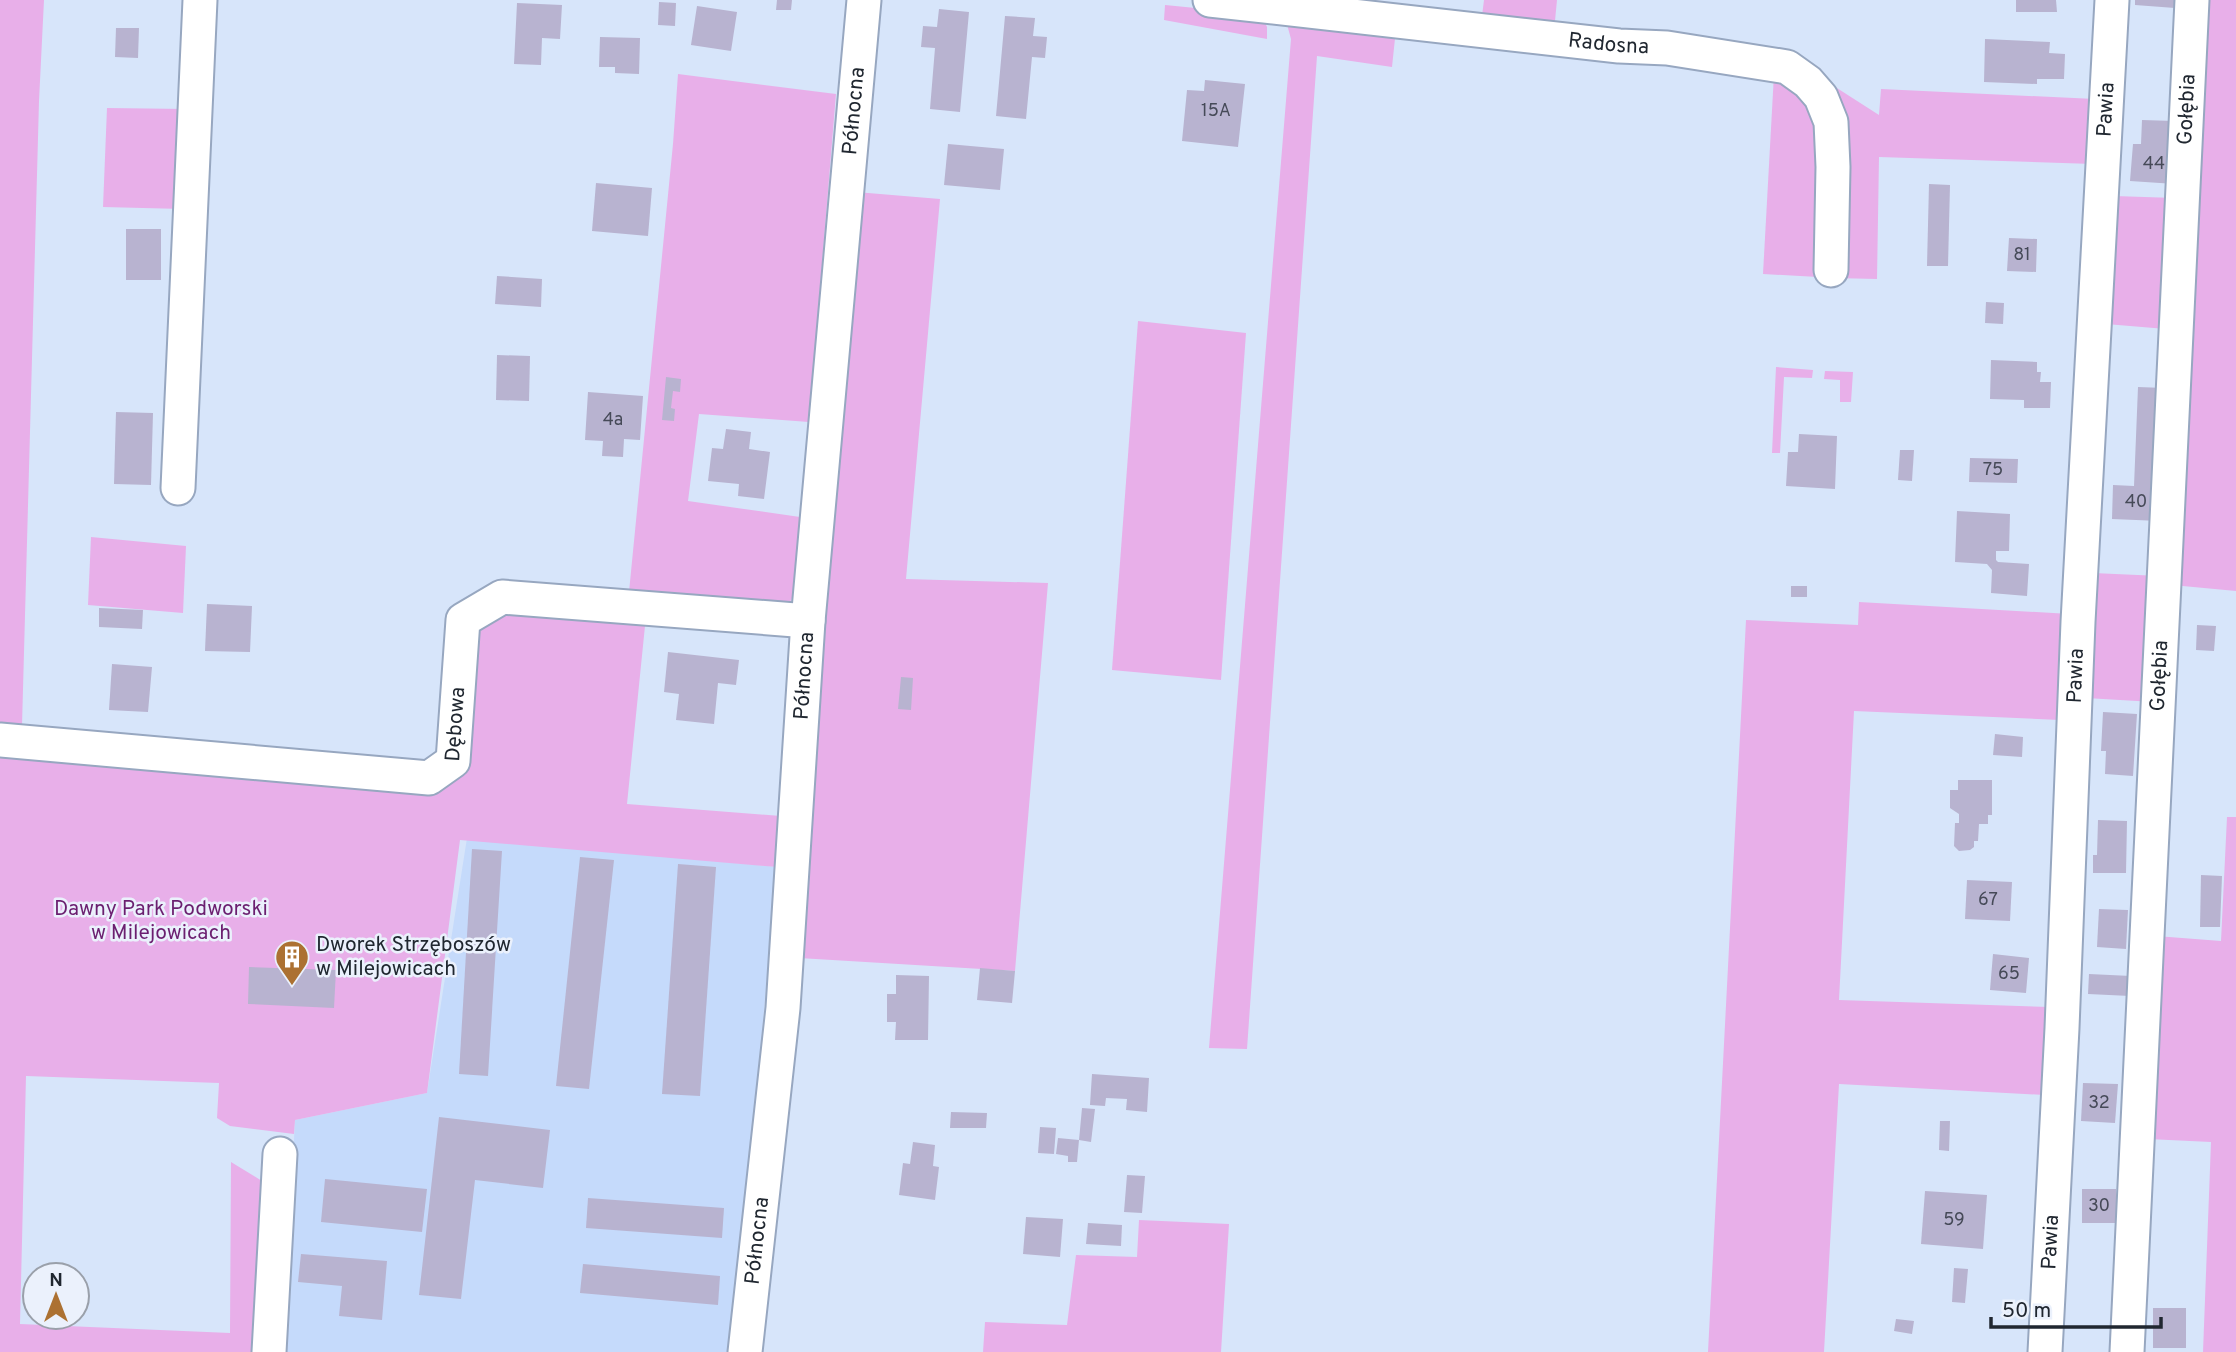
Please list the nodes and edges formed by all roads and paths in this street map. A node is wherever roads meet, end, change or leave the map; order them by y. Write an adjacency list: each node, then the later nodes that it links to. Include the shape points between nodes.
1 (200, 0): 7 (street)
2 (864, 0): 8 (street, Północna)
3 (1210, 0): 6 (street, Radosna, via 1667,48 1787,66 1821,97 1831,122)
4 (2112, 0): 13 (street, Pawia)
5 (2192, 0): 14 (street, Gołębia)
6 (1831, 270)
7 (178, 488)
8 (808, 621): 9 (street, Dębowa, via 502,597 463,621 453,761 429,778); 12 (street, Północna, via 783,1008)
9 (0, 740)
10 (280, 1154): 11 (street)
11 (269, 1352)
12 (745, 1352)
13 (2045, 1352)
14 (2127, 1352)

